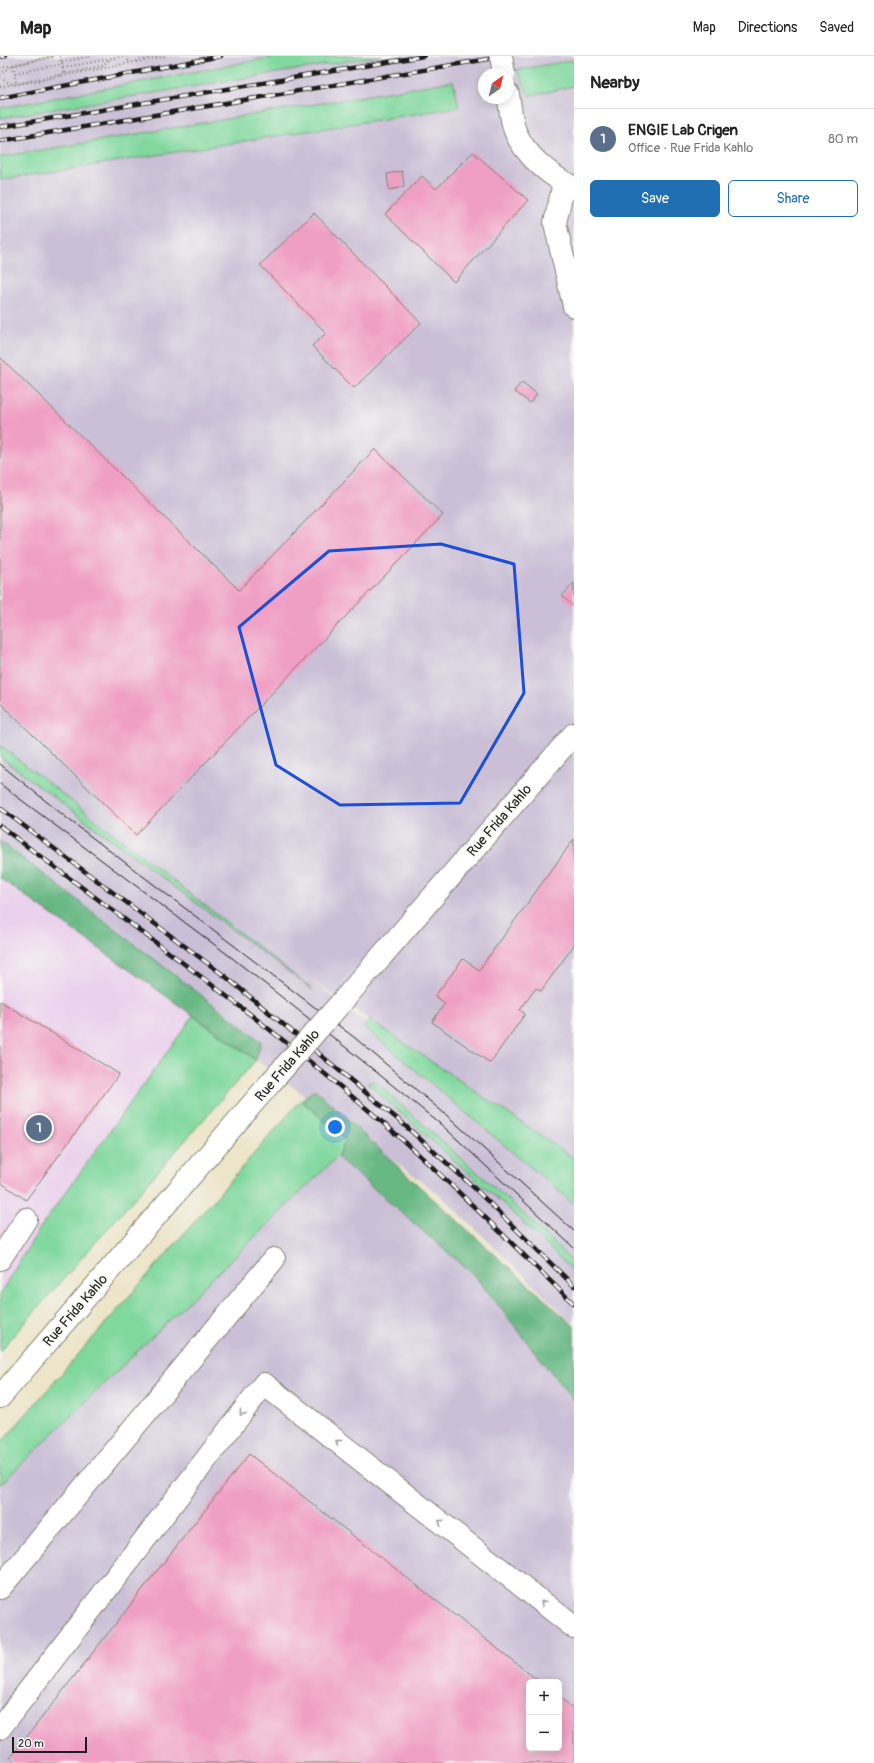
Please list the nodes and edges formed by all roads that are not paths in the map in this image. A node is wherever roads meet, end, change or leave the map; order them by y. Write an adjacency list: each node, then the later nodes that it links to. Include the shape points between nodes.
1 (501, 56): 2 (street, bridge)
2 (503, 68)
3 (510, 104): 4 (street, via 515,130 532,157)
4 (569, 186): 5 (street, via 554,222)
5 (574, 306)
6 (574, 734): 10 (street, Rue Frida Kahlo, bridge)
7 (26, 1219): 8 (street)
8 (0, 1259)
9 (274, 1259): 11 (street)
10 (0, 1397)
11 (0, 1588)
12 (574, 1626): 13 (street, one-way to 13, via 264,1384)
13 (0, 1728)

